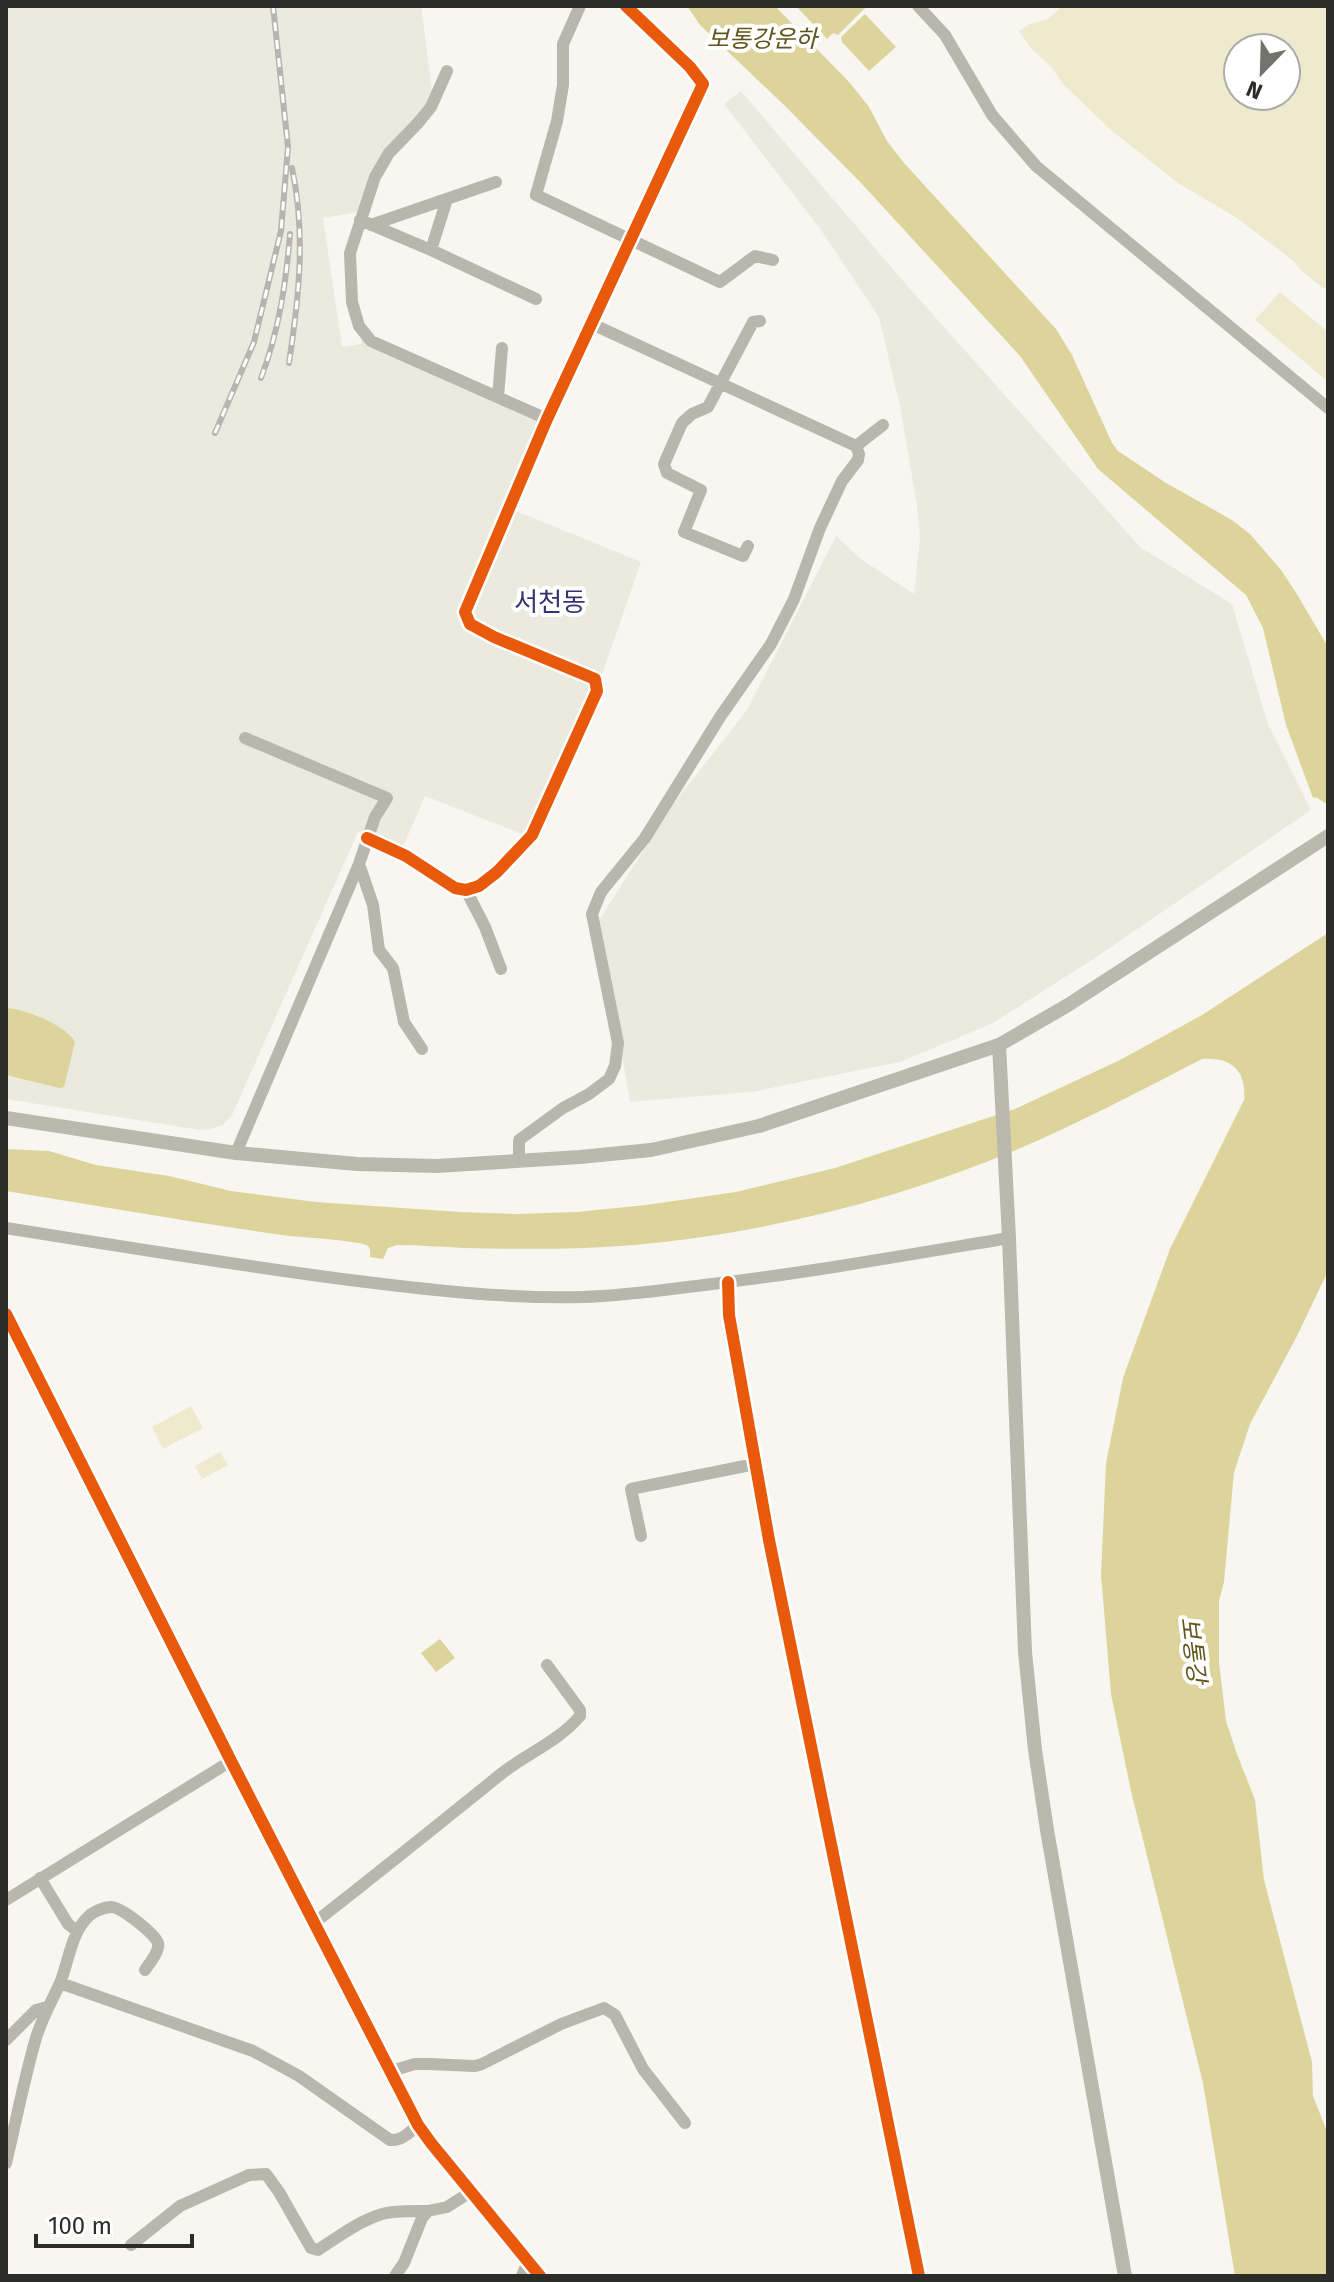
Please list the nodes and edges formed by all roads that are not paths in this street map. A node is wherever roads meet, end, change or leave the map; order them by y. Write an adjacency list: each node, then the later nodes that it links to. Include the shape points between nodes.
1 (580, 6): 8 (street, via 563,44 557,121 536,195)
2 (626, 6): 8 (street, via 703,84)
3 (918, 6): 17 (street, via 945,35 992,115 1036,166)
4 (447, 71): 7 (street, via 431,107 389,153 375,177)
5 (496, 182): 6 (street)
6 (447, 199): 7 (street); 9 (street)
7 (365, 223): 9 (street); 16 (street, via 350,253 352,302 359,326 371,341)
8 (631, 239): 10 (street, via 720,282 755,256); 13 (street)
9 (431, 250): 11 (street)
10 (773, 260)
11 (536, 299)
12 (760, 321): 15 (street, via 753,322)
13 (592, 324): 15 (street); 18 (street)
14 (502, 348): 16 (street)
15 (720, 384): 20 (street); 21 (street, via 708,407 682,423 664,464 667,473 701,490 684,532 743,556)
16 (498, 397): 18 (street)
17 (1328, 408)
18 (547, 419): 26 (street, via 465,612 470,624 595,679 597,691 532,835 497,872)
19 (883, 425): 20 (street)
20 (856, 446): 32 (street, via 858,460 831,504 771,644 645,838 601,892 592,914 618,1043 609,1079 519,1140)
21 (748, 546)
22 (245, 738): 24 (street, via 387,798)
23 (1328, 836): 28 (main road)
24 (367, 838): 25 (street); 26 (street)
25 (359, 864): 29 (street, via 373,905 379,950 393,968 404,1022); 31 (street)
26 (466, 890): 27 (street)
27 (501, 969)
28 (999, 1045): 32 (main road, via 759,1126 651,1150); 34 (main road)
29 (422, 1049)
30 (6, 1118): 31 (main road)
31 (236, 1153): 32 (main road, via 357,1164)
32 (519, 1161)
33 (6, 1228): 35 (street, via 272,1270 488,1293 586,1297)
34 (1009, 1238): 35 (street); 61 (main road, via 1030,1709)
35 (728, 1282): 37 (street)
36 (6, 1314): 40 (street)
37 (755, 1464): 38 (street, via 631,1489); 60 (street)
38 (641, 1536)
39 (547, 1665): 43 (street, via 580,1710 571,1727 502,1773)
40 (231, 1761): 41 (street); 43 (street)
41 (40, 1878): 42 (street); 44 (street)
42 (6, 1900)
43 (314, 1923): 49 (street)
44 (77, 1931): 45 (street, via 91,1914 107,1907 125,1912 158,1943); 46 (street)
45 (145, 1970)
46 (60, 1983): 47 (street); 51 (street, via 253,2051 299,2076 390,2140 403,2138)
47 (47, 2007): 48 (street, via 36,2010); 52 (street)
48 (6, 2040)
49 (391, 2071): 50 (street, via 415,2064 482,2064 604,2008 615,2015 643,2069); 51 (street)
50 (685, 2123)
51 (418, 2125): 53 (street)
52 (6, 2163)
53 (472, 2191): 54 (street, via 447,2207); 56 (street)
54 (428, 2211): 55 (street, via 380,2215 318,2250 311,2248 266,2174 249,2175 180,2206); 57 (street)
55 (131, 2245)
56 (528, 2261): 58 (street); 59 (street)
57 (395, 2276)
58 (522, 2276)
59 (540, 2276)
60 (919, 2276)
61 (1125, 2276)

